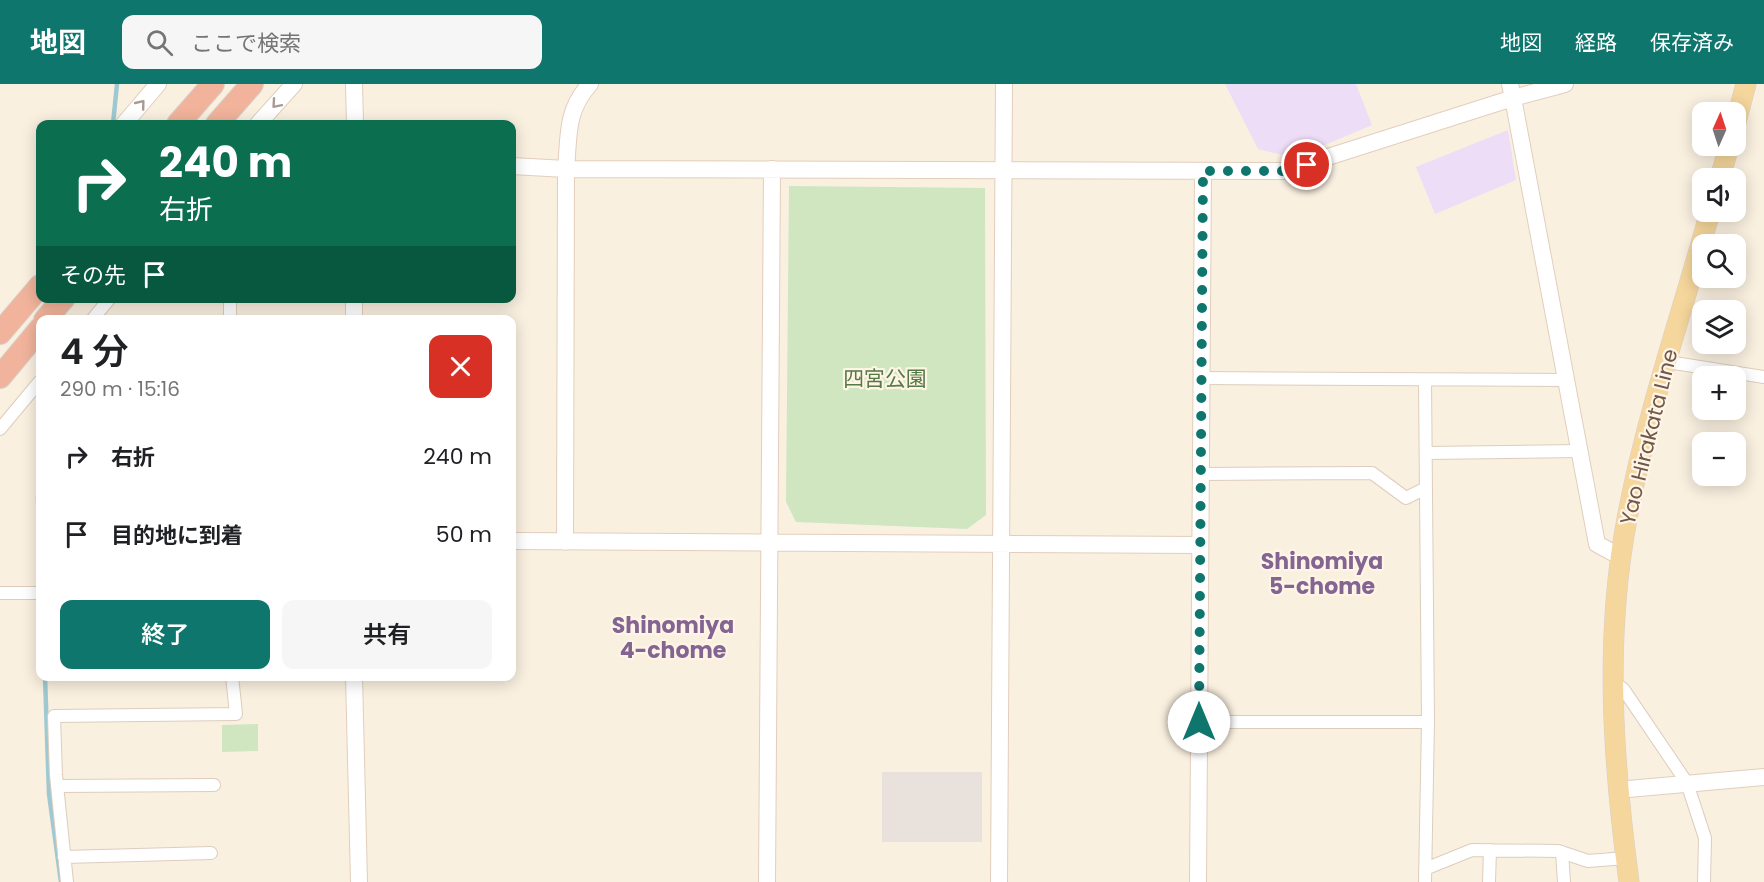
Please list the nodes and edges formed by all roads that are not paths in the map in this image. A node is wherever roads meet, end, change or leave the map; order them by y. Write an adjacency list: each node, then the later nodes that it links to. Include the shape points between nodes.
1 (158, 84): 13 (street, one-way to 1)
2 (247, 84): 15 (highway)
3 (252, 84): 16 (highway)
4 (294, 84): 17 (street, one-way to 17)
5 (354, 84): 18 (street)
6 (590, 84): 20 (street, via 570,116)
7 (1004, 84): 22 (street)
8 (1565, 84): 11 (street)
9 (1746, 84): 12 (main road)
10 (206, 89): 14 (highway)
11 (1511, 91): 23 (street, via 1291,169); 41 (street)
12 (1741, 102)
13 (127, 120)
14 (179, 120)
15 (219, 120)
16 (220, 120)
17 (262, 120)
18 (355, 120)
19 (516, 166): 20 (street)
20 (566, 169): 21 (street); 49 (street)
21 (772, 169): 22 (street); 50 (street)
22 (1003, 169): 23 (street); 51 (street)
23 (1203, 171): 39 (street)
24 (1707, 222): 35 (main road, Yao Hirakata Line)
25 (36, 285): 31 (highway)
26 (36, 291): 34 (highway)
27 (62, 303): 29 (highway)
28 (106, 303): 30 (street)
29 (51, 315)
30 (96, 315)
31 (0, 327)
32 (36, 331): 36 (highway)
33 (36, 332): 37 (highway)
34 (0, 333)
35 (1668, 362): 38 (street); 53 (main road, Yao Hirakata Line, via 1640,456)
36 (0, 370)
37 (0, 377)
38 (1764, 377)
39 (1201, 378): 40 (street); 46 (street)
40 (1425, 380): 41 (street); 45 (street)
41 (1565, 380): 44 (street)
42 (36, 386): 43 (street)
43 (0, 429)
44 (1579, 451): 45 (street); 53 (street, via 1598,544)
45 (1426, 453): 47 (street)
46 (1201, 474): 47 (street, via 1372,473 1406,498); 52 (street)
47 (1426, 488): 60 (street)
48 (516, 542): 49 (street)
49 (565, 542): 50 (street)
50 (768, 543): 51 (street); 74 (street)
51 (1001, 545): 52 (street); 75 (street)
52 (1200, 545): 59 (street)
53 (1621, 557): 58 (main road, Yao Hirakata Line)
54 (0, 593): 55 (street)
55 (36, 593)
56 (233, 681): 64 (street, via 236,714 54,716)
57 (354, 681): 73 (street)
58 (1613, 681): 62 (street, via 1624,690); 65 (main road, Yao Hirakata Line)
59 (1199, 722): 60 (street); 76 (street)
60 (1428, 722): 71 (street)
61 (1764, 777): 62 (street)
62 (1687, 783): 65 (street); 81 (street, via 1705,838)
63 (214, 785): 64 (street)
64 (57, 786): 69 (street)
65 (1617, 790): 70 (main road, Yao Hirakata Line)
66 (1490, 850): 67 (street); 71 (street, via 1472,850); 78 (street)
67 (1562, 852): 70 (street, via 1588,861); 79 (street)
68 (211, 853): 69 (street)
69 (64, 857): 72 (street)
70 (1626, 858): 80 (main road, Yao Hirakata Line)
71 (1425, 869): 77 (street)
72 (67, 882)
73 (359, 882)
74 (767, 882)
75 (999, 882)
76 (1198, 882)
77 (1425, 882)
78 (1489, 882)
79 (1564, 882)
80 (1629, 882)
81 (1704, 882)

